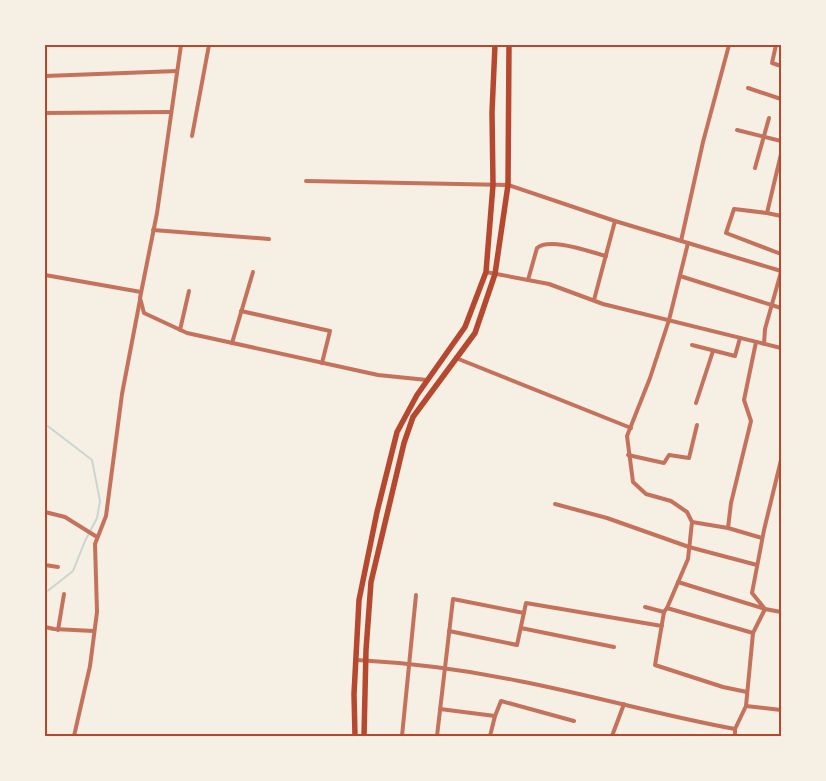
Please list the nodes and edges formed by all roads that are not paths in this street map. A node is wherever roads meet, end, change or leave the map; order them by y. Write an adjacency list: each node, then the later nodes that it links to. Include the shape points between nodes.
1 (181, 45): 8 (street)
2 (209, 45): 16 (street)
3 (495, 45): 22 (main road)
4 (509, 45): 23 (main road)
5 (729, 45): 29 (street)
6 (776, 45): 7 (street, via 772,63)
7 (781, 66)
8 (177, 71): 9 (street); 12 (street)
9 (45, 76)
10 (748, 88): 11 (street)
11 (781, 98)
12 (171, 112): 13 (street); 27 (street)
13 (45, 113)
14 (769, 118): 17 (street)
15 (737, 130): 17 (street)
16 (192, 136)
17 (763, 137): 18 (street); 20 (street)
18 (781, 141)
19 (781, 154): 24 (street)
20 (755, 168)
21 (306, 181): 22 (street)
22 (493, 185): 23 (street); 35 (main road)
23 (508, 185): 26 (street); 37 (main road)
24 (767, 213): 25 (street); 31 (street, via 734,209 726,233)
25 (781, 216)
26 (615, 220): 29 (street); 32 (street)
27 (154, 230): 28 (street); 41 (street)
28 (269, 239)
29 (681, 240): 30 (street)
30 (688, 243): 33 (street); 38 (street)
31 (781, 254)
32 (606, 256): 39 (street, via 552,243 541,244); 43 (street)
33 (781, 271): 44 (street)
34 (253, 272): 46 (street)
35 (486, 272): 37 (street); 58 (main road, via 465,327)
36 (45, 274): 41 (street)
37 (494, 274): 39 (street); 56 (main road, via 475,334)
38 (680, 276): 44 (street); 47 (street)
39 (528, 280): 43 (street)
40 (189, 291): 48 (street)
41 (141, 292): 42 (street)
42 (140, 298): 48 (street, via 144,313); 68 (street, via 122,394 106,516)
43 (594, 300): 47 (street)
44 (772, 305): 45 (street); 52 (street)
45 (781, 308)
46 (241, 311): 51 (street); 57 (street, via 330,332)
47 (669, 320): 49 (street); 61 (street)
48 (180, 330): 51 (street)
49 (740, 338): 50 (street); 55 (street, via 735,356)
50 (756, 342): 52 (street); 67 (street, via 744,400 750,421)
51 (232, 343): 57 (street)
52 (764, 344): 54 (street)
53 (692, 345): 55 (street)
54 (781, 348)
55 (713, 350): 59 (street)
56 (456, 358): 61 (street); 91 (main road, via 413,417 404,443 371,582)
57 (322, 363): 58 (street, via 378,376)
58 (427, 380): 90 (main road, via 397,432 377,512 360,600)
59 (696, 403)
60 (697, 425): 62 (street, via 688,458 670,454 664,463)
61 (631, 428): 62 (street, via 627,436)
62 (628, 455): 66 (street, via 633,482 646,494 671,501 687,512)
63 (781, 460): 69 (street)
64 (555, 504): 70 (street, via 607,518)
65 (45, 512): 68 (street, via 66,517)
66 (692, 522): 67 (street); 70 (street)
67 (728, 528): 69 (street)
68 (97, 537): 87 (street, via 94,544 97,612)
69 (762, 538): 72 (street)
70 (689, 547): 72 (street); 74 (street, via 688,559)
71 (45, 564): 73 (street)
72 (757, 565): 79 (street, via 752,594)
73 (58, 567)
74 (678, 582): 78 (street); 79 (street)
75 (64, 594): 85 (street)
76 (416, 595): 92 (street)
77 (645, 606): 78 (street)
78 (666, 610): 82 (street); 88 (street)
79 (765, 610): 80 (street); 88 (street)
80 (781, 612)
81 (524, 613): 82 (street, via 526,603); 84 (street); 86 (street, via 453,599)
82 (662, 626): 94 (street, via 655,664)
83 (45, 627): 85 (street)
84 (521, 628): 86 (street, via 517,645); 89 (street)
85 (58, 630): 87 (street)
86 (449, 631): 93 (street)
87 (94, 632): 102 (street)
88 (753, 633): 94 (street)
89 (614, 647)
90 (357, 660): 91 (street); 103 (main road)
91 (366, 661): 92 (street); 104 (main road)
92 (410, 664): 93 (street); 105 (street)
93 (444, 668): 95 (street); 97 (street)
94 (747, 692): 96 (street)
95 (624, 704): 101 (street); 108 (street)
96 (746, 706): 98 (street); 101 (street)
97 (440, 709): 99 (street); 106 (street)
98 (781, 710)
99 (495, 716): 100 (street, via 501,701); 107 (street)
100 (574, 721)
101 (735, 729): 109 (street)
102 (74, 736)
103 (355, 736)
104 (364, 736)
105 (402, 736)
106 (437, 736)
107 (490, 736)
108 (612, 736)
109 (735, 736)

